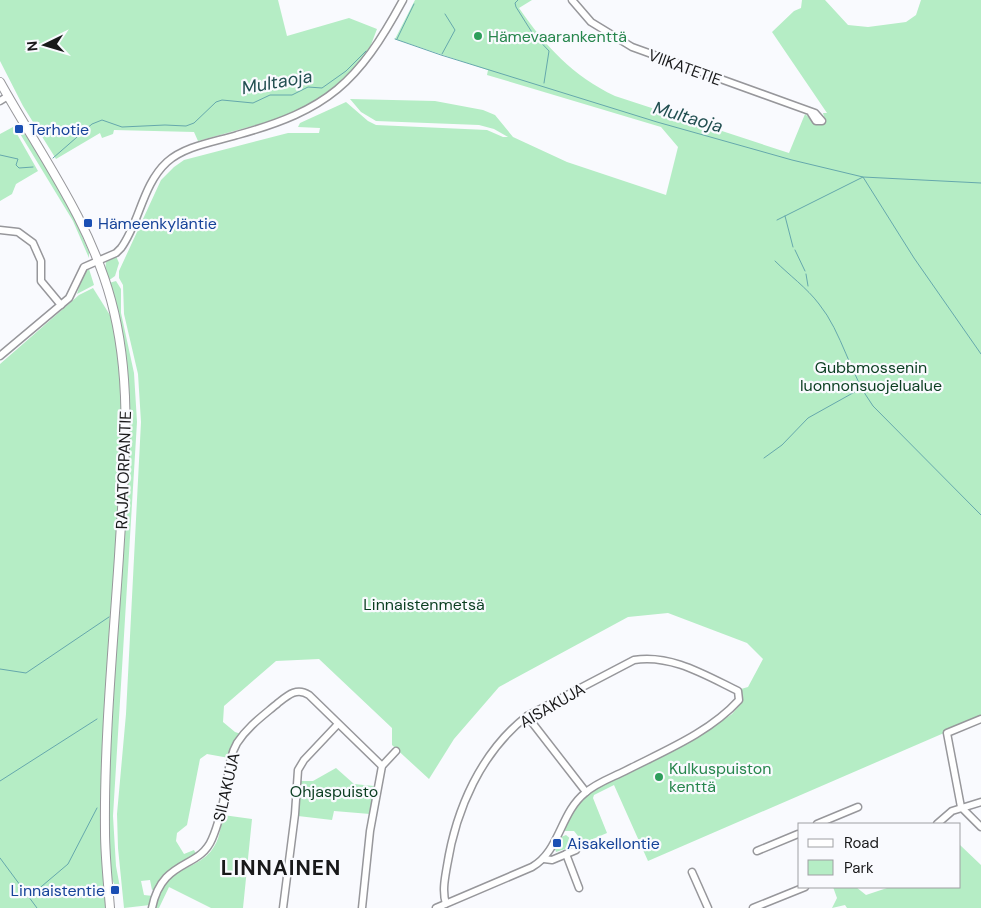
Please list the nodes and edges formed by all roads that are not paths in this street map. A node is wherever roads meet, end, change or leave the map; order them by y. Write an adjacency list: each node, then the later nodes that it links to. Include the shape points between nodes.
1 (402, 0): 8 (street, via 367,61 327,99 281,122 194,148 165,163 152,180 124,245 116,253)
2 (572, 0): 6 (street, VIIKATETIE, via 590,22 632,47)
3 (0, 82): 4 (main road, RAJATORPANTIE)
4 (8, 96): 5 (street); 8 (main road, RAJATORPANTIE, via 64,189)
5 (0, 101)
6 (811, 113)
7 (0, 230): 9 (street, via 18,232 33,243 41,261 41,281)
8 (98, 260): 9 (street, via 82,269 72,295); 29 (main road, RAJATORPANTIE, via 118,332 126,395 105,813)
9 (61, 305): 10 (street)
10 (0, 356)
11 (527, 716): 16 (street); 16 (street, AISAKUJA, via 634,660 650,658 664,659 738,690 739,700 733,707 700,730); 32 (street, AISAKUJA, via 509,732 486,762 461,806 450,848 444,889)
12 (981, 719): 18 (street, via 947,733)
13 (338, 724): 15 (street, SILAKUJA); 35 (street, SILAKUJA, via 309,695 299,691 285,697 245,732 230,759 224,800 211,841 198,857 165,878 155,893); 36 (street, via 298,770)
14 (396, 751): 15 (street)
15 (382, 766): 37 (street, via 370,831)
16 (586, 792): 27 (street, via 566,814)
17 (981, 802): 18 (street)
18 (961, 807): 21 (street); 22 (street)
19 (858, 808): 20 (street)
20 (820, 823)
21 (938, 823)
22 (981, 827)
23 (798, 835): 25 (street)
24 (576, 850): 26 (street)
25 (757, 851)
26 (566, 854): 27 (street, via 552,860); 30 (street)
27 (544, 858): 32 (street, via 532,867)
28 (692, 872): 39 (street)
29 (109, 885): 33 (main road, RAJATORPANTIE); 34 (main road, RAJATORPANTIE)
30 (579, 888)
31 (803, 888): 40 (street)
32 (446, 904): 38 (street)
33 (110, 908)
34 (115, 908)
35 (152, 908)
36 (283, 908)
37 (362, 908)
38 (436, 908)
39 (708, 908)
40 (754, 908)

